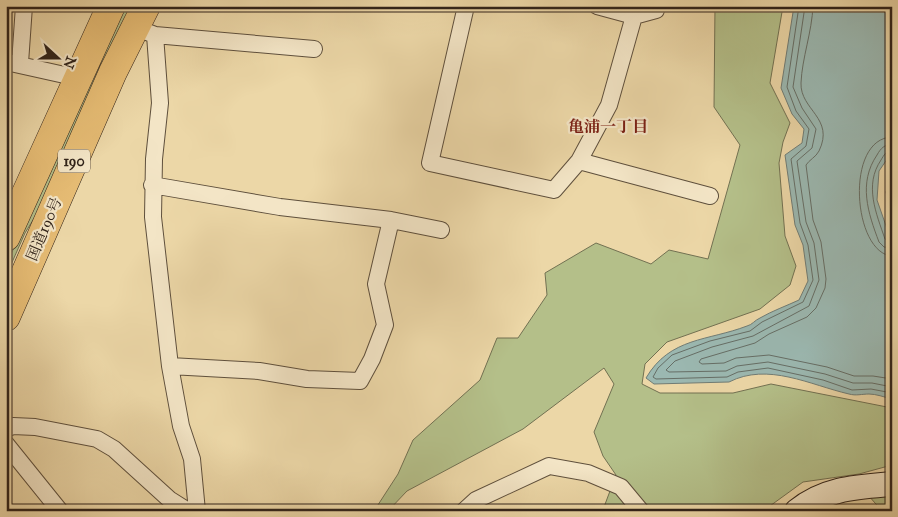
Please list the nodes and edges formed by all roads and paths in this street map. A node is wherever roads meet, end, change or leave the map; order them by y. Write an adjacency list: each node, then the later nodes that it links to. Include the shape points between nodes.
1 (24, 6): 9 (street)
2 (112, 6): 10 (highway, 190)
3 (466, 6): 11 (street, via 430,164 554,190)
4 (597, 6): 6 (street)
5 (657, 6): 6 (street, via 656,10)
6 (634, 16): 11 (street, via 609,105)
7 (145, 23): 8 (street); 12 (street, via 160,103); 17 (highway, 国道190号 / 190)
8 (314, 49)
9 (13, 62): 10 (street)
10 (78, 78): 16 (highway, 190)
11 (579, 161): 13 (street)
12 (152, 185): 14 (street, via 280,207); 18 (street)
13 (710, 196)
14 (391, 220): 15 (street); 18 (street, via 376,284 385,325 360,381)
15 (441, 230)
16 (6, 237)
17 (6, 317)
18 (170, 366): 24 (street, via 181,426 192,459)
19 (6, 429): 23 (street, via 36,426 97,439 114,449)
20 (6, 444): 22 (street)
21 (892, 484): 27 (street, via 842,489 821,495)
22 (60, 511)
23 (188, 511)
24 (197, 511)
25 (464, 511): 26 (street, via 476,500 549,466 588,473 622,487)
26 (641, 511)
27 (797, 511)

